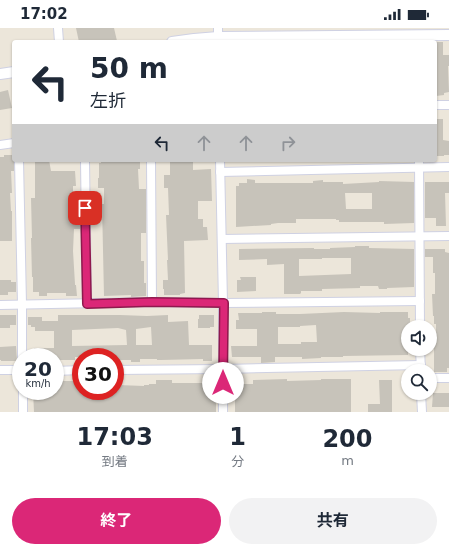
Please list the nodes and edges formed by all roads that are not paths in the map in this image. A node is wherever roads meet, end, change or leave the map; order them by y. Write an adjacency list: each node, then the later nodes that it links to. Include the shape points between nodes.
1 (58, 28): 5 (street)
2 (449, 35): 4 (street)
3 (218, 36): 4 (street); 6 (street)
4 (417, 38)
5 (59, 40)
6 (187, 40)
7 (12, 72): 8 (street)
8 (0, 74)
9 (437, 105): 10 (street)
10 (449, 105)
11 (12, 143): 12 (street)
12 (0, 145)
13 (19, 162): 26 (street)
14 (85, 162): 27 (street)
15 (151, 162): 24 (street)
16 (220, 162): 19 (street)
17 (419, 164): 18 (street); 19 (street); 20 (street)
18 (449, 167)
19 (220, 172): 22 (street)
20 (420, 236): 21 (street); 22 (street); 23 (street)
21 (449, 236)
22 (222, 239): 25 (street)
23 (420, 301): 25 (street); 29 (street)
24 (152, 302): 25 (street); 27 (street)
25 (224, 303): 32 (street)
26 (22, 304): 27 (street); 28 (street); 30 (street)
27 (87, 304)
28 (0, 305)
29 (420, 320)
30 (22, 348)
31 (401, 368): 32 (street)
32 (223, 369): 35 (street); 41 (street)
33 (0, 370): 34 (street)
34 (12, 370)
35 (124, 370)
36 (437, 378): 37 (street)
37 (449, 378)
38 (23, 400): 40 (street)
39 (421, 400): 42 (street)
40 (24, 412)
41 (223, 412)
42 (422, 412)

